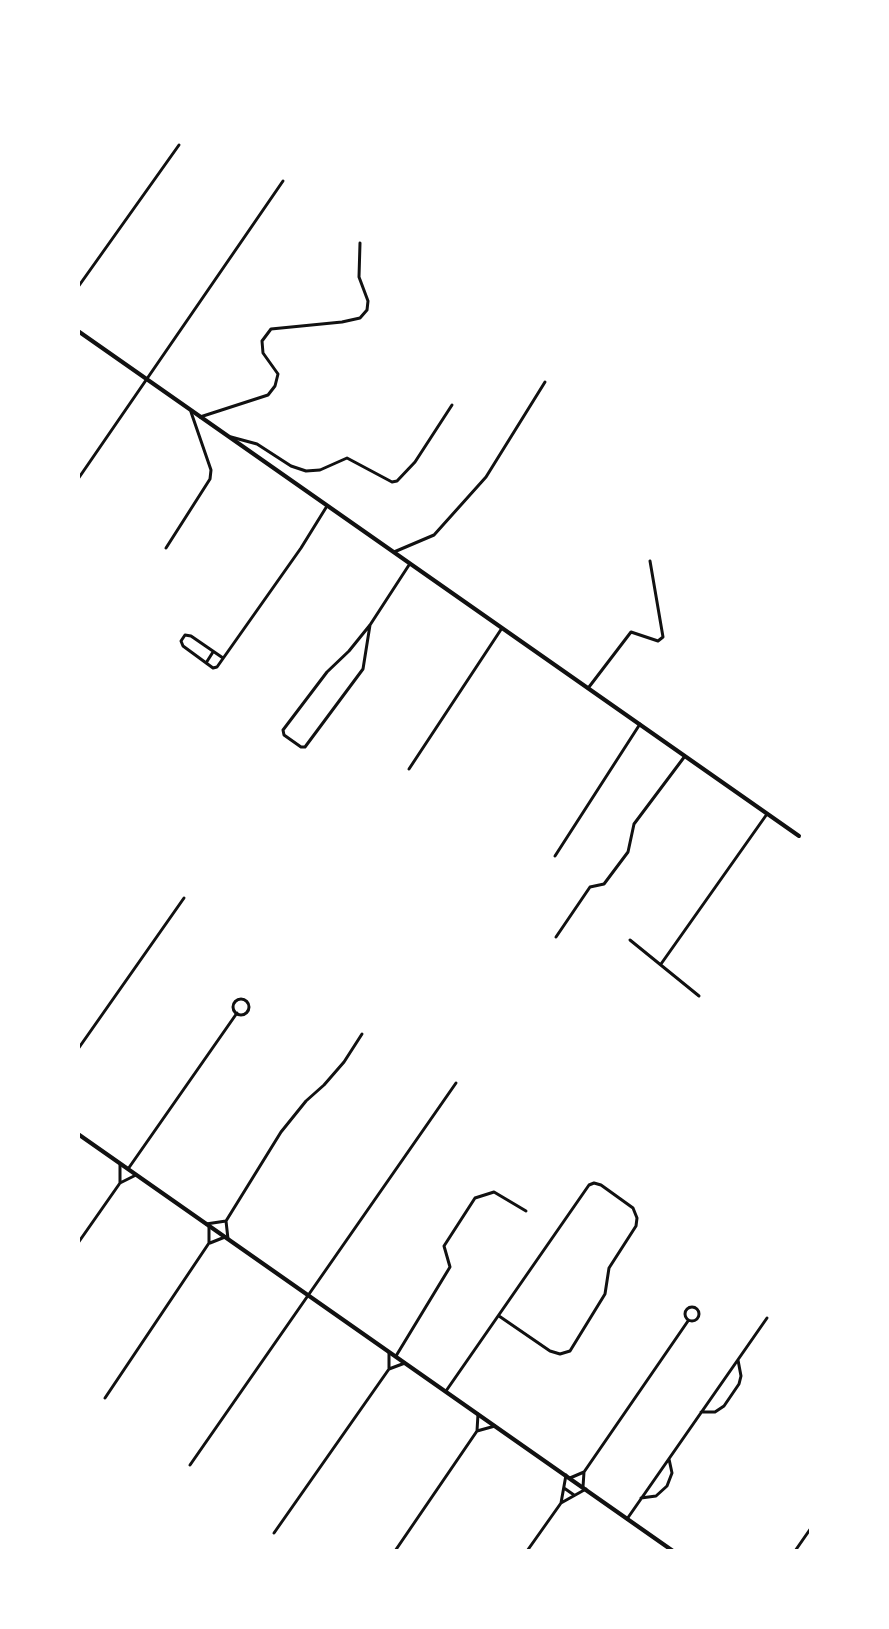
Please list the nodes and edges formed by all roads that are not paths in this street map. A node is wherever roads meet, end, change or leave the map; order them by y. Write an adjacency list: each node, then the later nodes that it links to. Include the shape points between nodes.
1 (180, 145): 4 (street)
2 (283, 181): 6 (street)
3 (360, 243): 10 (street, via 359,277 368,301 360,318 271,329 262,341 263,353 278,374 268,395)
4 (78, 287)
5 (78, 331): 6 (street)
6 (148, 380): 9 (street); 12 (street)
7 (545, 382): 15 (street, via 486,477 434,535)
8 (452, 405): 11 (street, via 415,462 392,482 347,458 320,470 306,471 257,444)
9 (191, 412): 10 (street); 14 (street, via 212,470)
10 (199, 417): 11 (street)
11 (231, 437): 13 (street)
12 (78, 479)
13 (327, 506): 15 (street); 21 (street)
14 (166, 548)
15 (394, 552): 17 (street)
16 (650, 561): 23 (street, via 663,637 658,641 632,632)
17 (410, 565): 18 (street); 19 (street)
18 (370, 625): 18 (street, via 327,672 284,730 284,735 301,747 306,747 363,669)
19 (502, 628): 23 (street); 26 (street)
20 (214, 651): 21 (street); 22 (street); 22 (street, via 191,636 181,641)
21 (223, 658): 22 (street, via 217,667)
22 (206, 663)
23 (589, 687): 24 (street)
24 (640, 724): 25 (street); 29 (street)
25 (685, 756): 27 (street); 31 (street, via 634,824 628,852 604,884 590,887)
26 (409, 768)
27 (767, 814): 28 (street); 33 (street)
28 (799, 837)
29 (555, 856)
30 (184, 898): 37 (street)
31 (556, 937)
32 (630, 940): 33 (street)
33 (661, 964): 34 (street)
34 (699, 996)
35 (237, 1013): 35 (street, via 247,1012 248,1002 238,999 234,1003); 41 (street)
36 (362, 1034): 45 (street, via 344,1062 281,1132)
37 (78, 1049)
38 (456, 1083): 50 (street)
39 (78, 1134): 40 (street)
40 (120, 1165): 41 (street); 43 (street)
41 (128, 1169): 42 (street)
42 (136, 1175): 43 (street); 46 (street)
43 (120, 1183): 48 (street)
44 (526, 1211): 55 (street, via 494,1192 475,1198 444,1246 450,1267)
45 (226, 1221): 46 (street); 47 (street)
46 (208, 1225): 47 (street); 49 (street)
47 (226, 1238): 49 (street); 50 (street)
48 (78, 1243)
49 (209, 1244): 60 (street)
50 (307, 1294): 54 (street); 66 (street)
51 (499, 1316): 51 (street, via 590,1185 601,1185 633,1208 636,1226 609,1268 604,1294 570,1351 550,1351); 59 (street)
52 (767, 1318): 56 (street)
53 (688, 1320): 53 (street, via 694,1322 699,1318 696,1308 686,1310); 67 (street)
54 (389, 1352): 55 (street); 58 (street)
55 (396, 1356): 57 (street)
56 (738, 1359): 61 (street); 61 (street, via 741,1376 734,1392 719,1410)
57 (405, 1363): 58 (street); 59 (street)
58 (389, 1369): 76 (street)
59 (446, 1391): 62 (street)
60 (105, 1398)
61 (701, 1412): 65 (street)
62 (478, 1414): 63 (street); 64 (street)
63 (495, 1426): 64 (street); 68 (street)
64 (477, 1431): 78 (street)
65 (669, 1458): 72 (street); 72 (street, via 672,1473 667,1486 656,1496)
66 (190, 1465)
67 (584, 1472): 68 (street); 70 (street)
68 (568, 1476): 69 (street); 70 (street)
69 (564, 1488): 71 (street); 73 (street)
70 (584, 1488): 71 (street); 74 (street)
71 (574, 1495): 73 (street)
72 (641, 1498): 74 (street)
73 (561, 1503): 79 (street)
74 (627, 1519): 77 (street)
75 (811, 1528): 82 (street)
76 (274, 1533)
77 (666, 1546): 80 (street); 81 (street)
78 (395, 1551)
79 (527, 1551)
80 (662, 1551)
81 (673, 1551)
82 (795, 1551)

